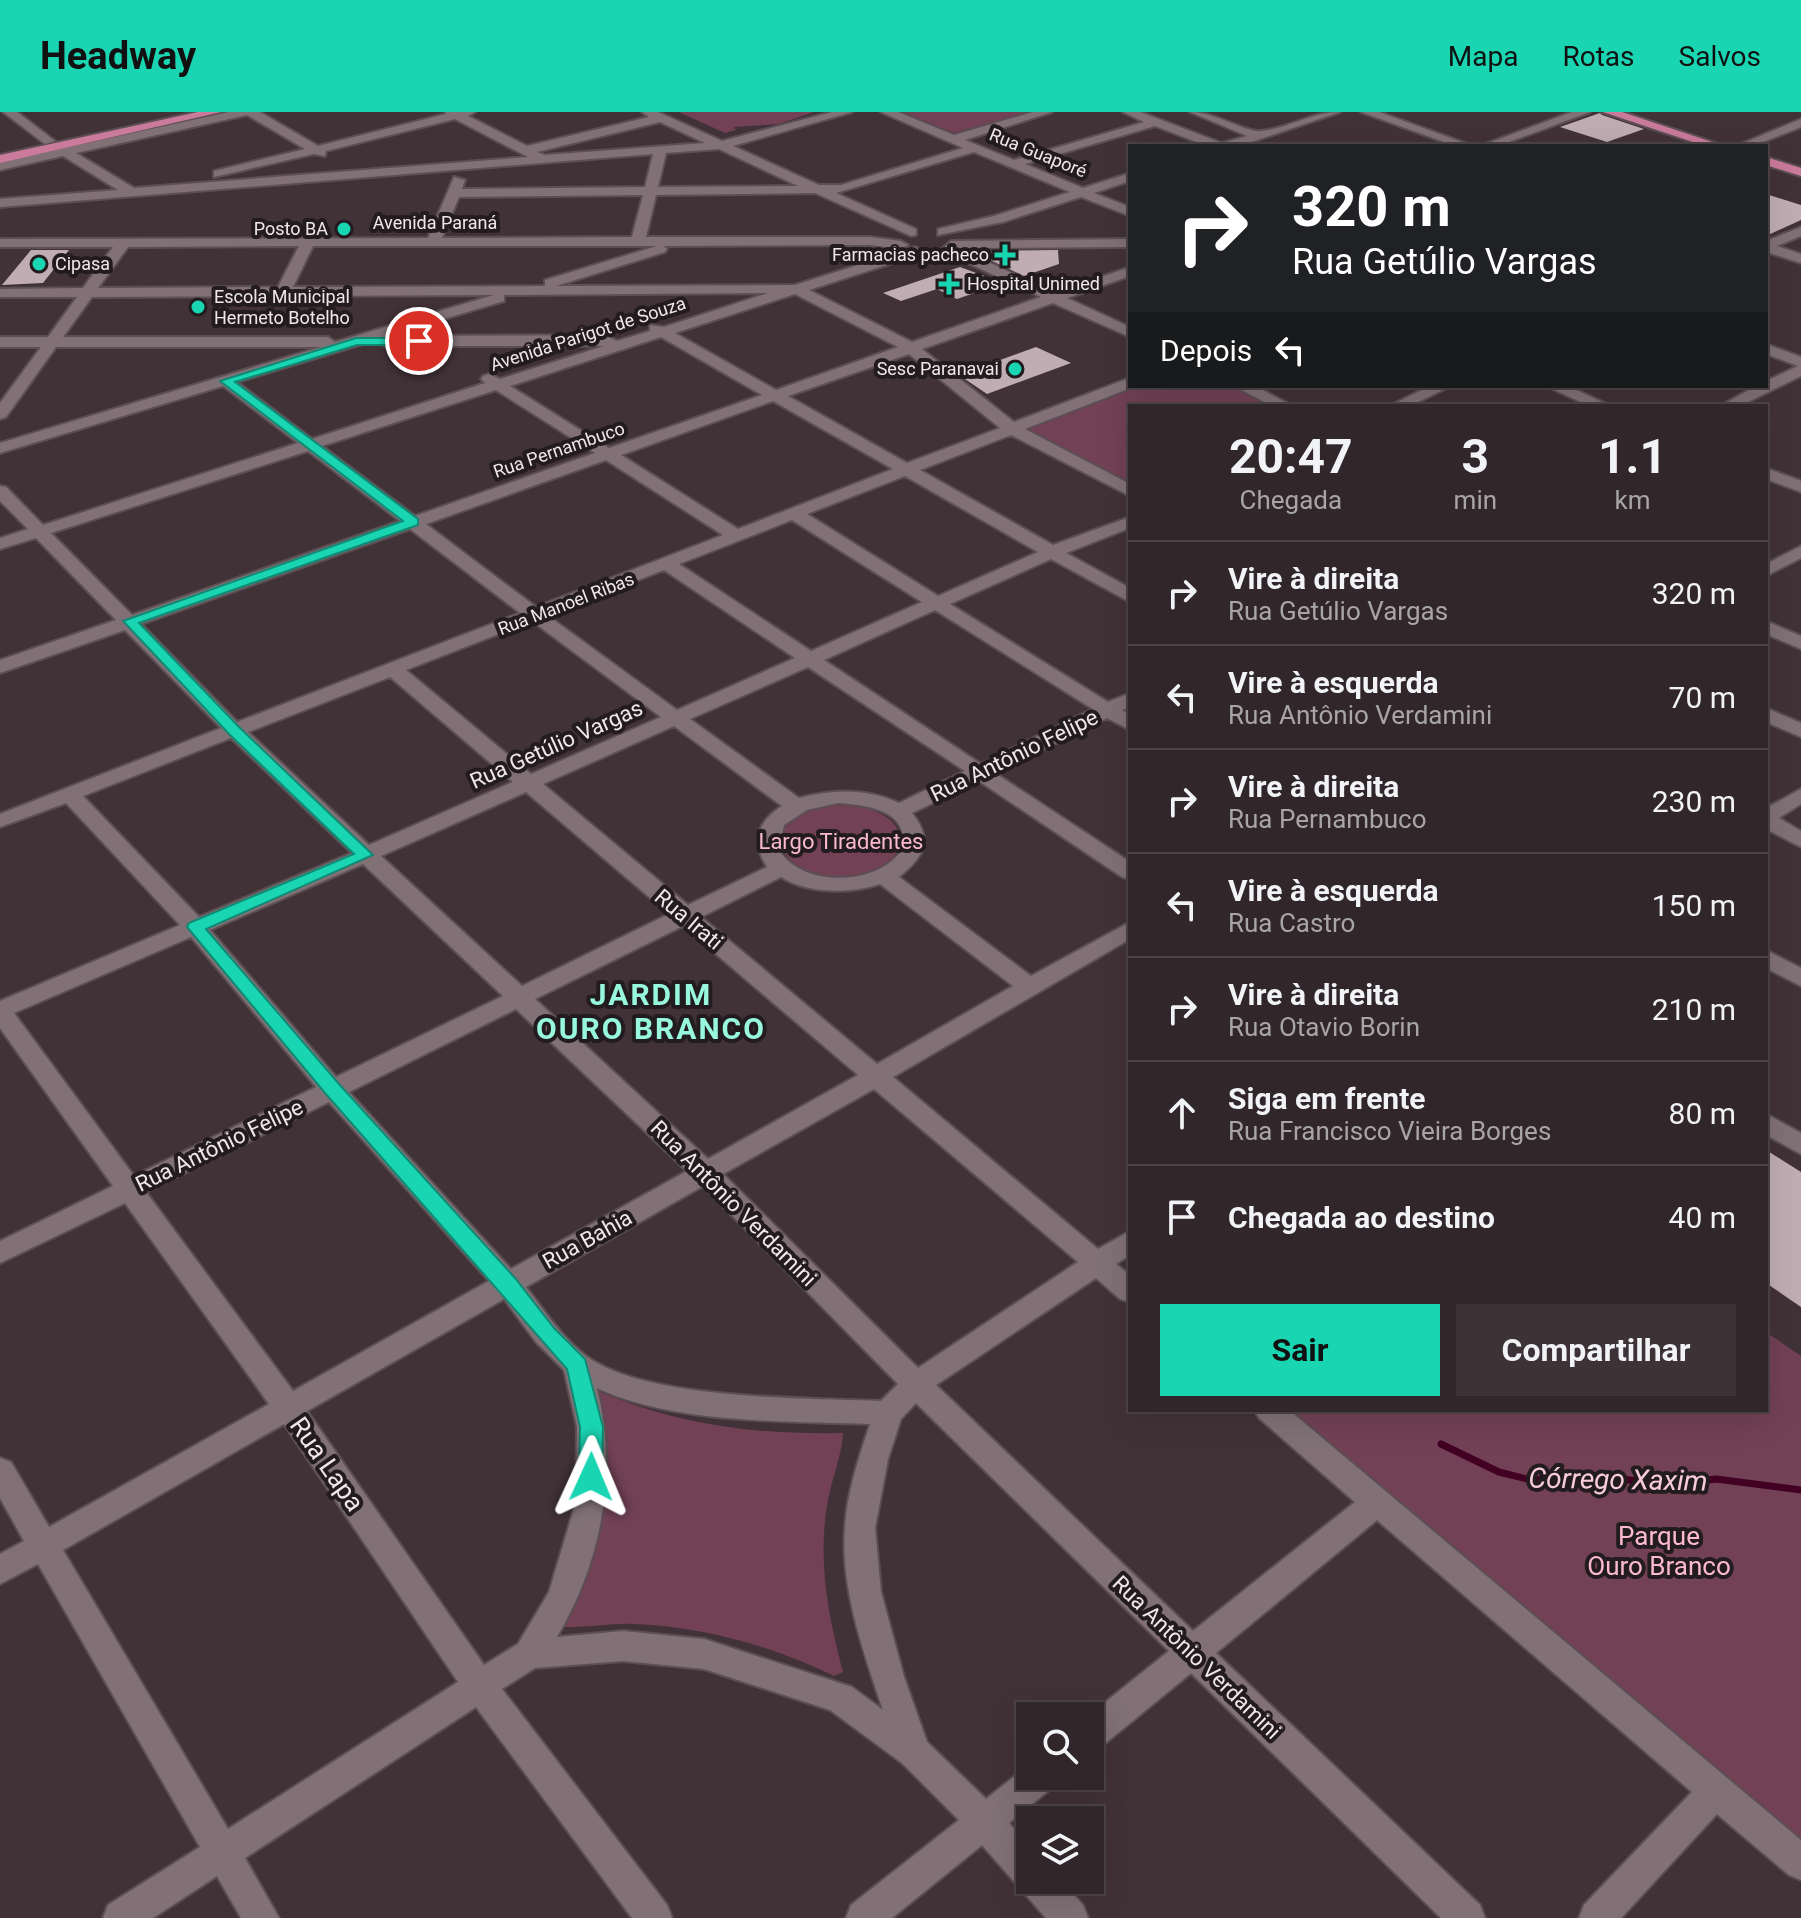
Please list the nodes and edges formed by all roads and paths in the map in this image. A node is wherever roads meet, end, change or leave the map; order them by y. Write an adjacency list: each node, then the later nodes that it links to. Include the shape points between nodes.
1 (186, 112): 22 (street)
2 (215, 112): 36 (main road)
3 (248, 112): 31 (street); 35 (street)
4 (846, 112): 29 (street)
5 (887, 112): 21 (street, Rua Guaporé)
6 (1046, 112): 21 (street)
7 (1129, 112): 18 (street)
8 (1196, 112): 20 (street)
9 (1305, 112): 17 (street)
10 (1334, 112): 17 (street)
11 (1367, 112): 25 (street)
12 (1584, 112): 26 (street)
13 (1609, 112): 27 (main road)
14 (459, 113): 31 (street); 32 (street)
15 (11, 114): 22 (street)
16 (654, 115): 29 (street); 32 (street)
17 (1319, 117): 20 (street)
18 (1156, 122): 23 (street); 39 (street)
19 (1801, 123): 28 (street)
20 (1259, 136): 24 (street)
21 (954, 139): 30 (street, Rua Guaporé)
22 (49, 141): 34 (street)
23 (1213, 144)
24 (1233, 144)
25 (1461, 144)
26 (1492, 144)
27 (1712, 144)
28 (1747, 144)
29 (722, 145): 33 (street); 45 (street)
30 (975, 148): 39 (street, Rua Guaporé); 45 (street, via 842,189)
31 (316, 150): 43 (street); 46 (street)
32 (526, 150): 37 (street)
33 (660, 150): 37 (street); 48 (street)
34 (0, 152)
35 (65, 152): 40 (street); 47 (street)
36 (0, 159)
37 (544, 160): 41 (street)
38 (1768, 162): 42 (main road)
39 (1013, 164): 49 (street, Rua Guaporé)
40 (0, 166)
41 (464, 166): 43 (street); 50 (street)
42 (1801, 172)
43 (358, 175): 46 (street)
44 (1128, 178): 49 (street)
45 (821, 190): 48 (street); 62 (street)
46 (150, 191): 47 (street)
47 (131, 192): 51 (street)
48 (652, 192): 50 (street); 58 (street)
49 (1082, 192): 52 (street, Rua Guaporé); 54 (street)
50 (453, 193): 56 (street)
51 (0, 203)
52 (1128, 211)
53 (1801, 231): 63 (street)
54 (943, 232): 62 (street); 62 (street, via 953,236)
55 (309, 241): 56 (street, Avenida Paraná); 57 (street, Avenida Paraná); 72 (street)
56 (434, 241): 58 (street, Avenida Paraná)
57 (124, 242): 60 (street, Avenida Paraná); 74 (street)
58 (638, 242): 59 (street, Avenida Paraná)
59 (685, 242): 62 (street, Avenida Paraná); 71 (street)
60 (0, 243)
61 (1128, 243): 62 (street, Avenida Paraná)
62 (922, 245): 69 (street, Avenida Parigot de Souza); 70 (street, Avenida Parigot de Souza); 75 (street)
63 (1768, 245)
64 (1768, 246): 66 (street)
65 (1768, 247): 67 (street)
66 (1801, 247)
67 (1801, 259)
68 (1128, 272): 75 (street, Rua Pernambuco)
69 (771, 288): 70 (street); 71 (street); 76 (street, Avenida Parigot de Souza)
70 (796, 289): 76 (street, Avenida Parigot de Souza); 82 (street)
71 (523, 291): 72 (street); 80 (street)
72 (283, 292): 74 (street)
73 (0, 293): 74 (street)
74 (87, 293): 79 (street)
75 (1056, 298): 77 (street); 82 (street, Rua Pernambuco)
76 (656, 328): 81 (street, Avenida Parigot de Souza); 94 (street)
77 (1128, 332)
78 (0, 342): 79 (street)
79 (54, 342): 80 (street); 99 (street)
80 (356, 342): 81 (street); 86 (street)
81 (611, 343): 87 (street, Avenida Parigot de Souza)
82 (911, 348): 94 (street, Rua Pernambuco); 100 (street)
83 (1768, 350): 84 (street)
84 (1801, 362)
85 (1801, 370): 89 (street)
86 (226, 381): 101 (street); 102 (street)
87 (493, 381): 101 (street, Avenida Parigot de Souza); 103 (street)
88 (1128, 384): 100 (street, Rua Manoel Ribas)
89 (1768, 386)
90 (1246, 388): 95 (street)
91 (1438, 388): 96 (street)
92 (1559, 388): 97 (street)
93 (1764, 388): 98 (street)
94 (776, 395): 103 (street, Rua Pernambuco); 104 (street)
95 (1281, 404)
96 (1402, 404)
97 (1598, 404)
98 (1732, 404)
99 (0, 414)
100 (1012, 429): 104 (street, Rua Manoel Ribas); 107 (street)
101 (305, 441): 110 (street); 112 (street, Avenida Parigot de Souza)
102 (0, 448)
103 (608, 454): 110 (street, Rua Pernambuco); 114 (street)
104 (907, 470): 109 (street, Rua Manoel Ribas); 117 (street)
105 (1768, 474): 106 (street)
106 (1801, 487)
107 (1128, 490)
108 (0, 491): 112 (street, Rua Antônio Verdamini)
109 (794, 514): 114 (street, Rua Manoel Ribas); 121 (street)
110 (413, 522): 122 (street); 123 (street, Rua Pernambuco)
111 (1128, 523): 117 (street, Rua Getúlio Vargas)
112 (34, 527): 113 (street, Avenida Parigot de Souza); 115 (street, Avenida Parigot de Souza); 123 (street, Rua Antônio Verdamini)
113 (0, 532)
114 (737, 536): 118 (street, Rua Manoel Ribas)
115 (0, 544)
116 (1801, 551): 119 (street)
117 (1052, 552): 120 (street); 121 (street, Rua Getúlio Vargas)
118 (667, 564): 122 (street, Rua Manoel Ribas); 126 (street)
119 (1768, 570)
120 (1128, 595)
121 (936, 603): 126 (street, Rua Getúlio Vargas); 130 (street)
122 (535, 615): 128 (street, Rua Manoel Ribas); 132 (street)
123 (130, 621): 127 (street, Rua Pernambuco); 134 (street, Rua Antônio Verdamini)
124 (1768, 628): 125 (street)
125 (1801, 643)
126 (809, 659): 132 (street, Rua Getúlio Vargas); 136 (street)
127 (0, 667)
128 (394, 670): 134 (street, Rua Manoel Ribas); 137 (street, Rua Irati)
129 (1128, 700): 130 (street, Rua Antônio Felipe)
130 (1107, 710): 133 (street); 136 (street, Rua Antônio Felipe)
131 (1768, 715): 135 (street)
132 (675, 718): 137 (street, Rua Getúlio Vargas); 140 (street)
133 (1128, 723)
134 (235, 731): 138 (street, Rua Manoel Ribas); 146 (street, Rua Antônio Verdamini)
135 (1801, 731)
136 (978, 773): 141 (street, Rua Antônio Felipe); 148 (street)
137 (526, 784): 146 (street, Rua Getúlio Vargas); 150 (street, Rua Irati)
138 (69, 794): 144 (street, Rua Manoel Ribas); 151 (street)
139 (1801, 795): 142 (street)
140 (796, 806): 141 (street, via 861,798); 147 (street, via 771,829 767,843)
141 (898, 812): 149 (street, via 910,824 912,852)
142 (1768, 818)
143 (1768, 820): 145 (street)
144 (0, 821)
145 (1801, 840)
146 (365, 855): 151 (street, Rua Getúlio Vargas); 156 (street, Rua Antônio Verdamini)
147 (782, 868): 149 (street, via 819,884 864,883); 150 (street, Rua Antônio Felipe)
148 (1128, 871)
149 (884, 876): 155 (street)
150 (685, 915): 156 (street, Rua Antônio Felipe); 158 (street, Rua Irati)
151 (195, 927): 157 (street, Rua Getúlio Vargas); 159 (street)
152 (1128, 930): 155 (street, Rua Bahia)
153 (1768, 959): 154 (street)
154 (1801, 978)
155 (1030, 987): 158 (street, Rua Bahia)
156 (517, 997): 159 (street, Rua Antônio Felipe); 162 (street, Rua Antônio Verdamini)
157 (0, 1010): 163 (street, Rua Lapa)
158 (876, 1076): 162 (street, Rua Bahia); 166 (street, Rua Irati)
159 (332, 1089): 163 (street, Rua Antônio Felipe); 167 (street)
160 (1768, 1124): 161 (street)
161 (1801, 1145)
162 (705, 1172): 167 (street, Rua Bahia); 170 (street, Rua Antônio Verdamini)
163 (131, 1189): 165 (street, Rua Antônio Felipe); 171 (street, Rua Lapa)
164 (1128, 1242): 166 (street)
165 (0, 1253)
166 (1097, 1263): 168 (street, Rua Irati); 170 (street)
167 (508, 1284): 169 (street); 171 (street, Rua Bahia)
168 (1128, 1289)
169 (577, 1365): 173 (street, via 619,1385 695,1402); 179 (street, via 592,1427 591,1502 564,1596)
170 (916, 1384): 173 (street); 178 (street, Rua Antônio Verdamini)
171 (288, 1407): 176 (street, Rua Bahia); 180 (street, Rua Lapa)
172 (1271, 1412): 175 (street)
173 (888, 1413): 182 (street, via 860,1528 865,1592)
174 (0, 1471): 176 (street)
175 (1377, 1502): 178 (street); 184 (street)
176 (45, 1544): 177 (street, Rua Bahia); 186 (street)
177 (0, 1570)
178 (1190, 1652): 181 (street); 195 (street, Rua Antônio Verdamini)
179 (529, 1654): 180 (street); 182 (street, via 623,1646 704,1654 840,1698)
180 (480, 1686): 186 (street); 192 (street, Rua Lapa)
181 (1104, 1723)
182 (914, 1752): 185 (street)
183 (1024, 1790): 185 (street)
184 (1716, 1790): 188 (street); 196 (street)
185 (985, 1822): 187 (street); 193 (street)
186 (224, 1853): 190 (street); 191 (street)
187 (1016, 1857)
188 (1801, 1863)
189 (1049, 1894): 194 (street)
190 (121, 1918)
191 (261, 1918)
192 (654, 1918)
193 (864, 1918)
194 (1070, 1918)
195 (1467, 1918)
196 (1597, 1918)

